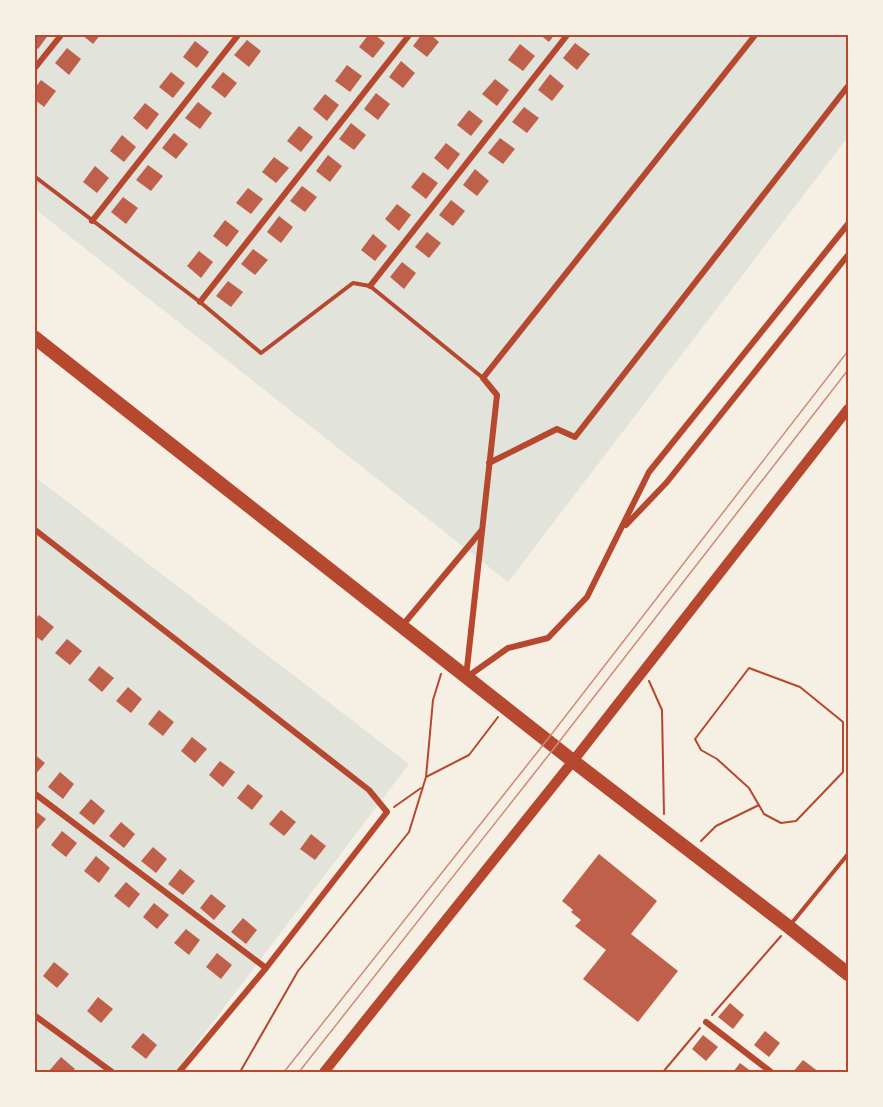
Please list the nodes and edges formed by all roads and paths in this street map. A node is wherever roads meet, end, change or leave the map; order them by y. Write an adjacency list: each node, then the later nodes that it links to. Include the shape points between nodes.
1 (62, 34): 6 (street)
2 (239, 34): 9 (street)
3 (410, 34): 13 (street)
4 (568, 34): 12 (street)
5 (756, 34): 15 (street)
6 (34, 69)
7 (849, 86): 17 (street, via 575,437 557,429)
8 (34, 176): 9 (lane)
9 (92, 220): 13 (lane)
10 (849, 224): 20 (street, via 649,472)
11 (849, 255): 20 (street, via 667,482)
12 (370, 286): 13 (lane, via 353,283 261,353); 15 (lane)
13 (200, 302)
14 (34, 337): 21 (highway)
15 (483, 378): 17 (street, via 497,395)
16 (849, 409): 23 (street)
17 (489, 464): 19 (street)
18 (34, 529): 30 (street, via 369,790)
19 (482, 530): 21 (street); 24 (street)
20 (620, 531): 24 (street, via 587,597 548,638 508,648)
21 (402, 626): 22 (highway)
22 (450, 664): 24 (highway); 27 (path, via 442,672 433,700)
23 (644, 670): 26 (street); 31 (path, via 662,710)
24 (466, 677): 25 (highway)
25 (506, 708): 26 (highway); 27 (path, via 469,755)
26 (573, 761): 31 (highway); 42 (street)
27 (426, 777): 30 (path, via 421,789); 41 (path, via 409,832 298,972)
28 (34, 793): 35 (street)
29 (759, 805): 29 (path, via 765,814 781,823 796,821 843,772 843,722 800,687 749,668 695,739 701,750 749,788); 32 (path, via 716,826)
30 (387, 812): 35 (street)
31 (665, 831): 32 (highway)
32 (690, 851): 34 (highway)
33 (849, 854): 34 (lane)
34 (789, 927): 36 (highway); 38 (path)
35 (266, 968): 40 (street)
36 (849, 974)
37 (34, 1015): 39 (street)
38 (706, 1022): 43 (path); 44 (street)
39 (112, 1072)
40 (179, 1072)
41 (240, 1072)
42 (324, 1072)
43 (663, 1072)
44 (771, 1072)

